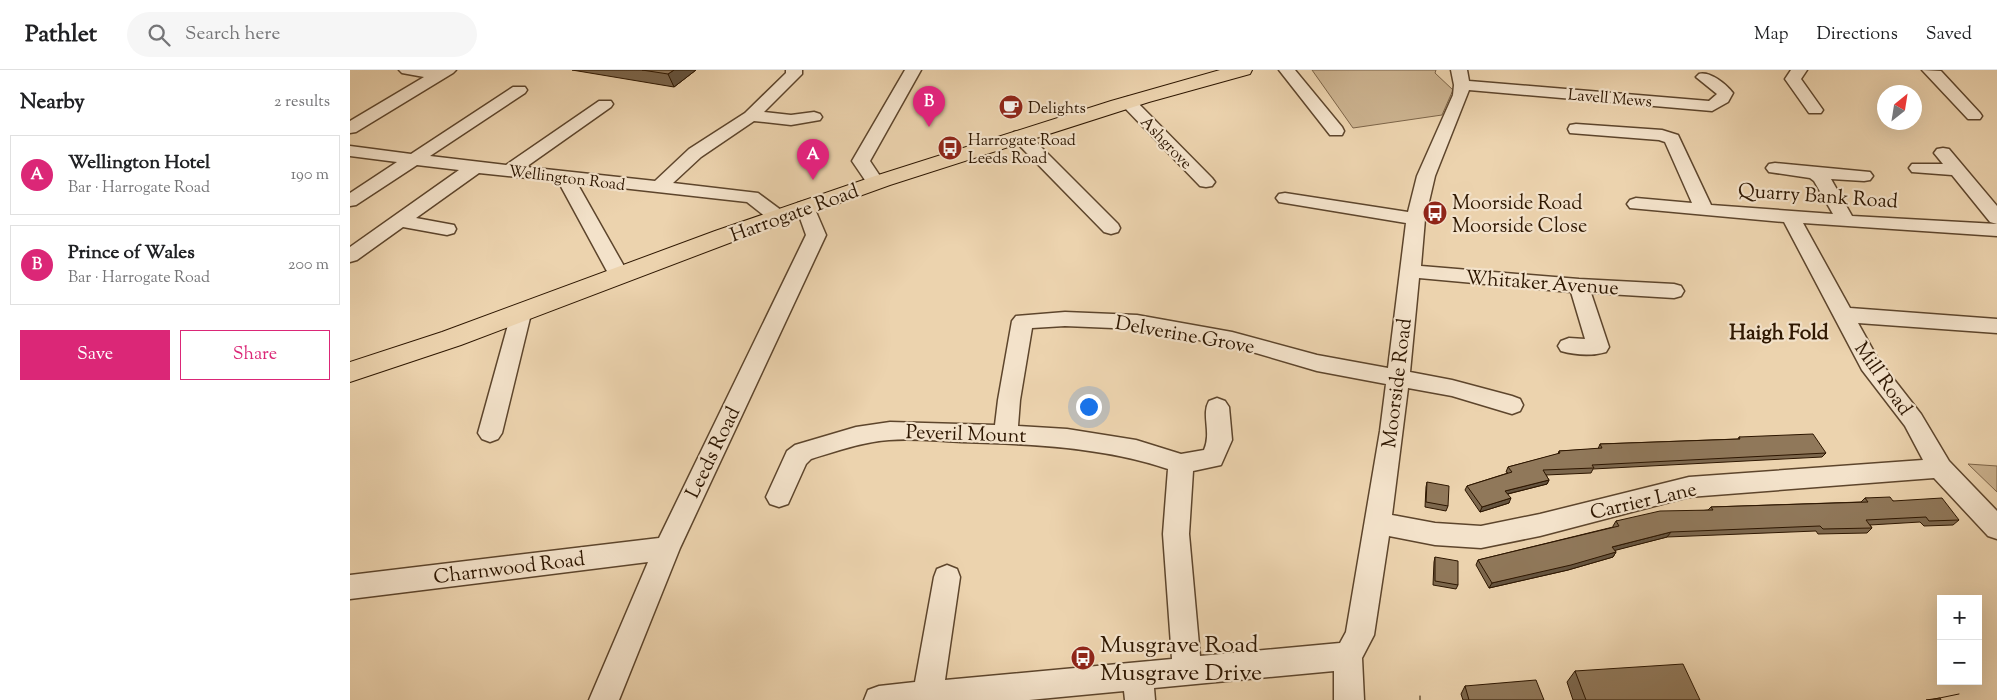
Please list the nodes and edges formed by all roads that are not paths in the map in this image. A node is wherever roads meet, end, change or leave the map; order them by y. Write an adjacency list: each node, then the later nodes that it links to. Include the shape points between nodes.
1 (406, 70): 8 (street)
2 (794, 70): 16 (street, via 794,74)
3 (914, 70): 34 (street, via 861,161)
4 (1243, 70): 9 (highway, Harrogate Road)
5 (1287, 70): 21 (street)
6 (1799, 70): 15 (street, via 1793,78)
7 (1930, 70): 17 (street)
8 (443, 73): 19 (street)
9 (1216, 73): 13 (highway, Harrogate Road)
10 (1460, 77): 11 (street, Lavell Mews, via 1712,106 1725,93); 44 (street, Moorside Road, via 1461,95 1426,176)
11 (1704, 77)
12 (519, 90): 25 (street)
13 (1128, 102): 22 (highway, Harrogate Road); 35 (street, Ashgrove)
14 (605, 104): 29 (street)
15 (1815, 110)
16 (751, 116): 18 (street, via 791,120); 36 (street, via 695,153)
17 (1974, 116)
18 (814, 117)
19 (350, 128)
20 (1576, 129): 41 (street, via 1603,124 1672,139)
21 (1336, 131)
22 (1020, 136): 34 (highway, Harrogate Road); 48 (street)
23 (350, 151): 25 (street, Wellington Road)
24 (1942, 153): 30 (street)
25 (412, 158): 26 (street, Wellington Road); 38 (street)
26 (475, 168): 29 (street, Wellington Road); 46 (street)
27 (1775, 168): 31 (street)
28 (1918, 168): 30 (street)
29 (510, 170): 33 (street, Wellington Road)
30 (1957, 170): 45 (street)
31 (1815, 173): 32 (street); 47 (street)
32 (1864, 176)
33 (565, 177): 36 (street, Wellington Road); 53 (street)
34 (876, 182): 40 (highway, Harrogate Road)
35 (1206, 182)
36 (658, 188): 43 (street, Wellington Road, via 752,197)
37 (1285, 198): 44 (street)
38 (350, 201)
39 (1636, 204): 41 (street, Quarry Bank Road)
40 (805, 207): 43 (highway, Harrogate Road); 71 (street, Leeds Road, via 816,235)
41 (1704, 209): 42 (street, Quarry Bank Road)
42 (1790, 216): 47 (street, Quarry Bank Road); 57 (street, Mill Road)
43 (778, 217): 53 (highway, Harrogate Road)
44 (1416, 218): 52 (street, Moorside Road)
45 (1997, 218)
46 (399, 221): 49 (street); 51 (street)
47 (1846, 221): 50 (street, Quarry Bank Road)
48 (1111, 228)
49 (447, 229)
50 (1997, 230)
51 (350, 256)
52 (1409, 271): 54 (street, Whitaker Avenue); 61 (street, Moorside Road)
53 (618, 275): 56 (highway, Harrogate Road)
54 (1579, 286): 55 (street, Whitaker Avenue); 59 (street, via 1598,348)
55 (1674, 291)
56 (521, 314): 60 (highway, Harrogate Road); 64 (street)
57 (1843, 315): 58 (street); 67 (street, Mill Road, via 1870,364 1913,420)
58 (1997, 326)
59 (1569, 346)
60 (350, 372)
61 (1397, 378): 62 (street, via 1452,388); 65 (street, Delverine Grove, via 1317,363 1232,339 1138,322 1023,321 1008,400); 69 (street, Moorside Road)
62 (1512, 405)
63 (1217, 407): 66 (street, Peveril Mount, via 1220,440 1212,458)
64 (490, 433)
65 (1006, 434): 66 (street, Peveril Mount, via 1067,438 1136,449); 68 (street, Peveril Mount, via 890,431 815,447 796,458)
66 (1181, 464): 75 (street, via 1176,534)
67 (1940, 468): 69 (street, Carrier Lane, via 1689,487 1481,537 1435,534); 70 (street, Mill Road)
68 (779, 497)
69 (1378, 523): 74 (street, Moorside Road, via 1360,635)
70 (1997, 528)
71 (667, 548): 73 (street, Charnwood Road); 79 (street, Leeds Road)
72 (947, 577): 77 (street)
73 (350, 587)
74 (1348, 656): 75 (street); 80 (street)
75 (1188, 670): 76 (street)
76 (1139, 688): 77 (street)
77 (928, 695): 78 (street)
78 (892, 699)
79 (604, 700)
80 (1349, 700)

